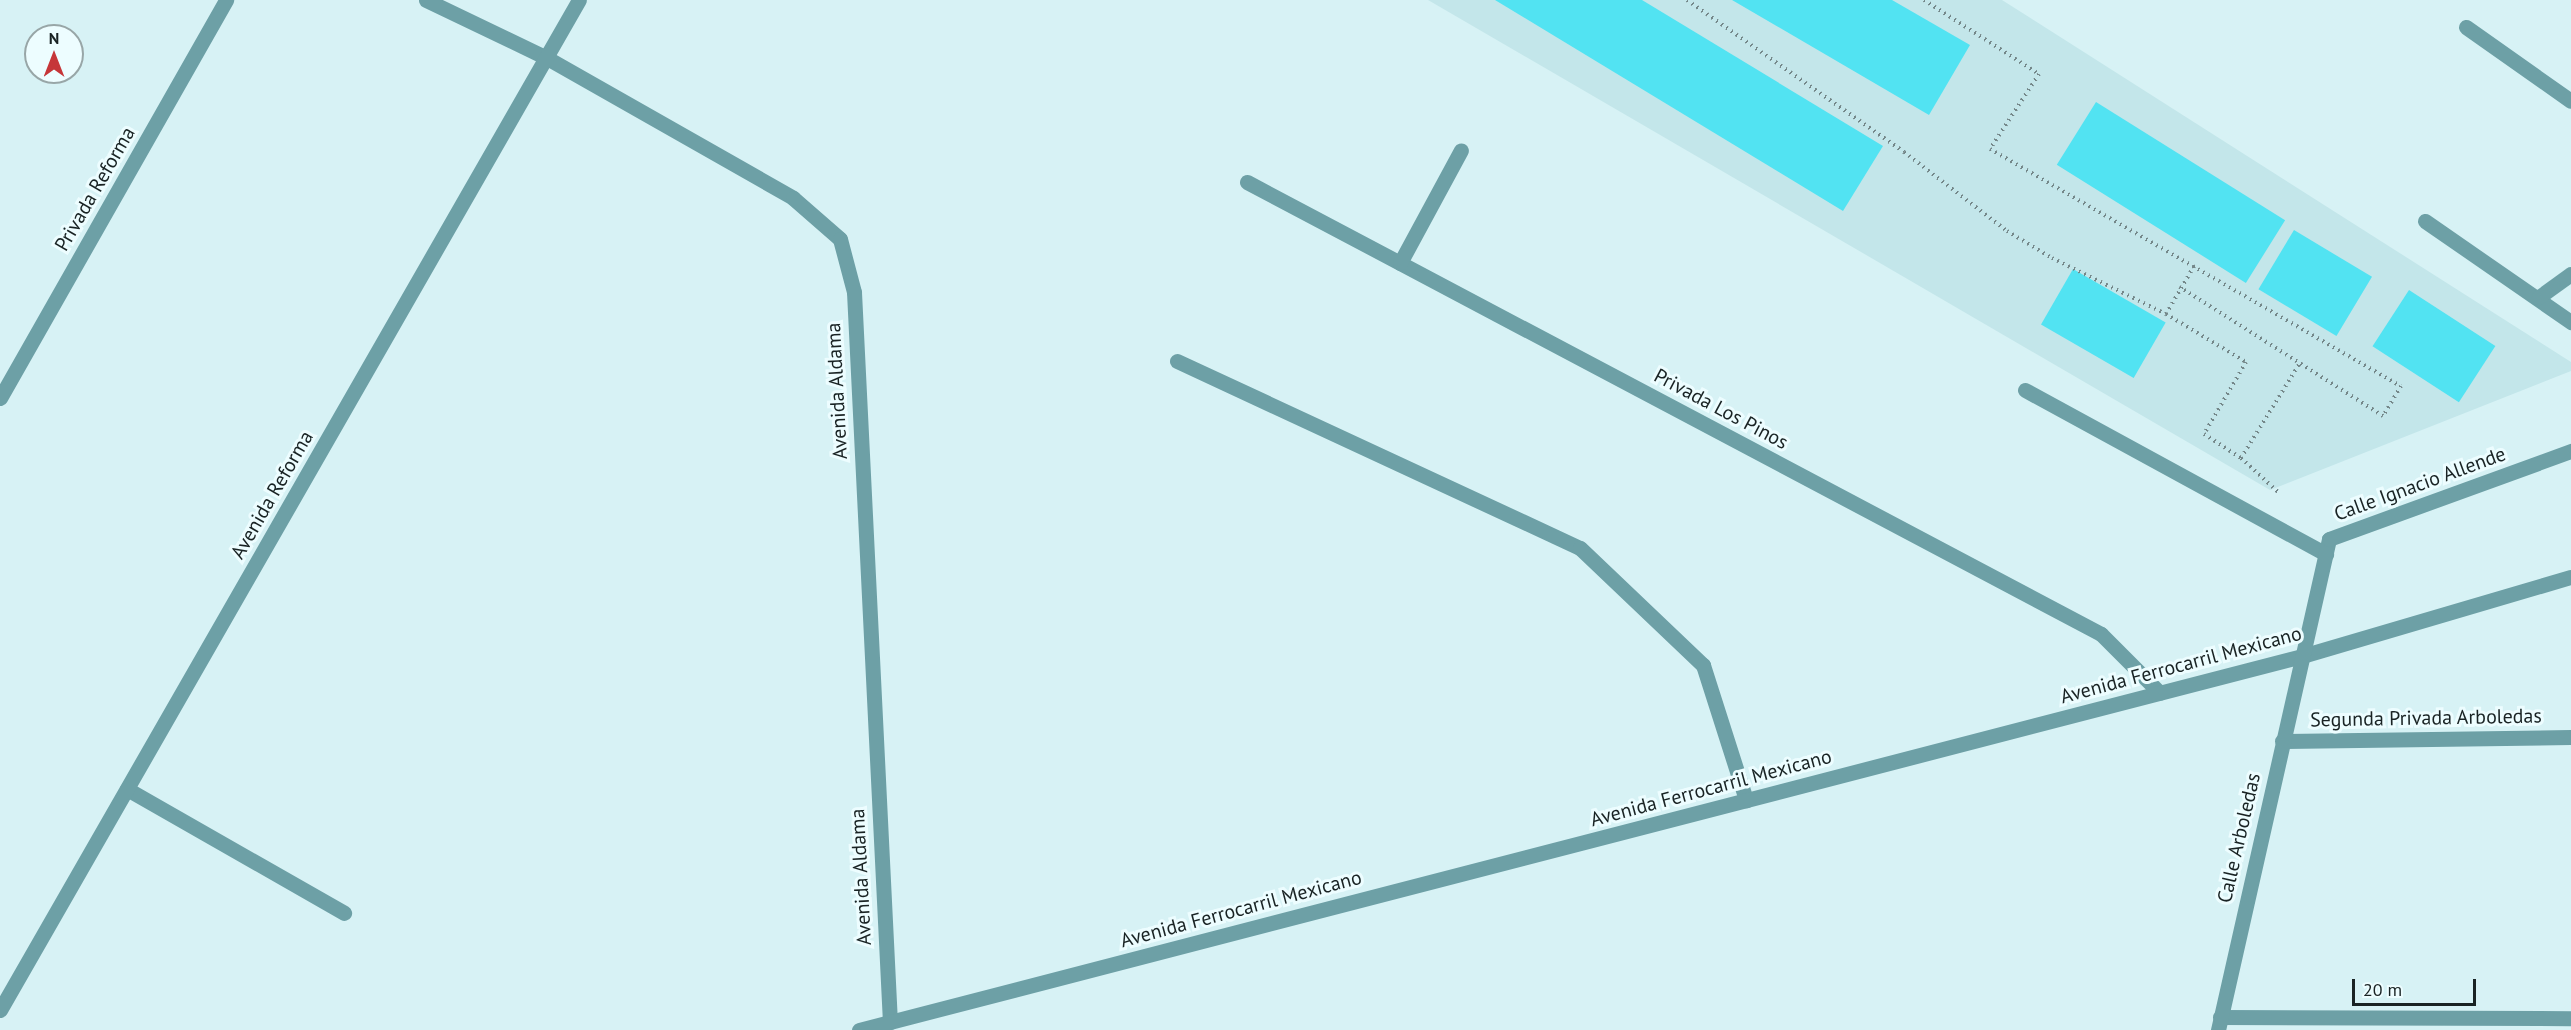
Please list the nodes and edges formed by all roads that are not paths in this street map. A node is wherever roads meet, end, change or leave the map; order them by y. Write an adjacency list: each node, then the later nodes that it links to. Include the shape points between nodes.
1 (226, 0): 16 (street, Privada Reforma)
2 (426, 0): 5 (street, Avenida Aldama)
3 (579, 0): 5 (street, Avenida Reforma)
4 (2466, 27): 6 (street)
5 (547, 58): 24 (street, Avenida Reforma); 29 (street, Avenida Aldama, via 793,198 840,239 854,292)
6 (2571, 101)
7 (1461, 150): 10 (street)
8 (1247, 182): 10 (street, Privada Los Pinos)
9 (2425, 221): 12 (street)
10 (1400, 263): 21 (street, Privada Los Pinos, via 2102,634)
11 (2571, 274): 12 (street)
12 (2539, 297): 13 (street)
13 (2571, 322)
14 (1177, 361): 25 (street, via 1580,548 1703,665)
15 (2025, 390): 18 (street)
16 (0, 398)
17 (2571, 451): 18 (street, Calle Ignacio Allende, via 2329,539)
18 (2326, 554): 20 (street, Calle Ignacio Allende)
19 (2571, 577): 20 (street, Avenida Ferrocarril Mexicano)
20 (2302, 656): 21 (street, Avenida Ferrocarril Mexicano); 23 (street, Calle Arboledas)
21 (2160, 693): 25 (street, Avenida Ferrocarril Mexicano)
22 (2571, 737): 23 (street, Segunda Privada Arboledas)
23 (2282, 741): 30 (street, Calle Arboledas)
24 (127, 789): 26 (street); 27 (street, Avenida Reforma)
25 (1746, 800): 29 (street, Avenida Ferrocarril Mexicano)
26 (344, 913)
27 (0, 1010)
28 (2571, 1018): 30 (street)
29 (890, 1022): 31 (street, Avenida Ferrocarril Mexicano)
30 (2219, 1024)
31 (859, 1030)

